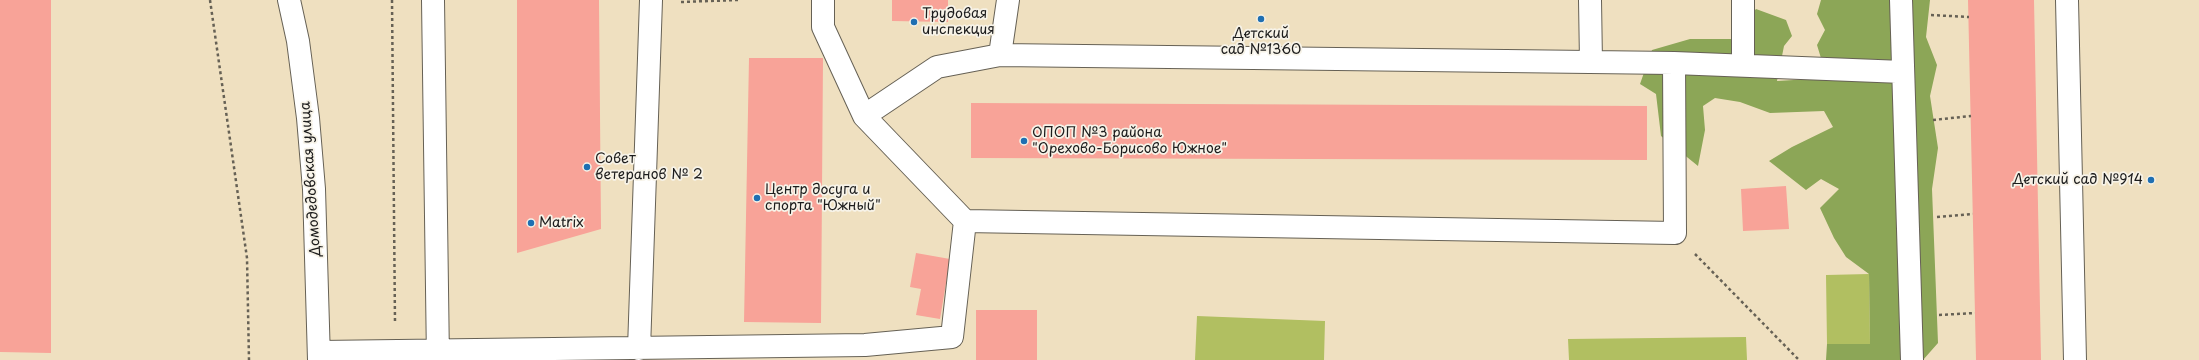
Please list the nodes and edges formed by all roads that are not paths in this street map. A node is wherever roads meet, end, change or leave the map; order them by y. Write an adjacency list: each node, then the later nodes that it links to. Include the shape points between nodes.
1 (289, 0): 18 (street, Домодедовская улица, via 298,41 314,189)
2 (434, 0): 19 (street)
3 (823, 0): 15 (street, via 823,27)
4 (1008, 0): 10 (street)
5 (1590, 0): 11 (street)
6 (1743, 0): 13 (street)
7 (2067, 0): 21 (street)
8 (651, 2): 17 (street)
9 (1902, 6): 14 (street)
10 (1000, 55): 11 (street); 15 (street, via 937,67)
11 (1591, 62): 12 (street)
12 (1674, 63): 13 (street); 16 (street, via 1675,233)
13 (1743, 65): 14 (street)
14 (1903, 72): 20 (street)
15 (864, 116): 16 (street)
16 (965, 221): 17 (street, via 952,337 865,345)
17 (639, 349): 19 (street)
18 (319, 356): 19 (street, via 395,352)
19 (438, 356)
20 (1912, 360)
21 (2075, 360)

